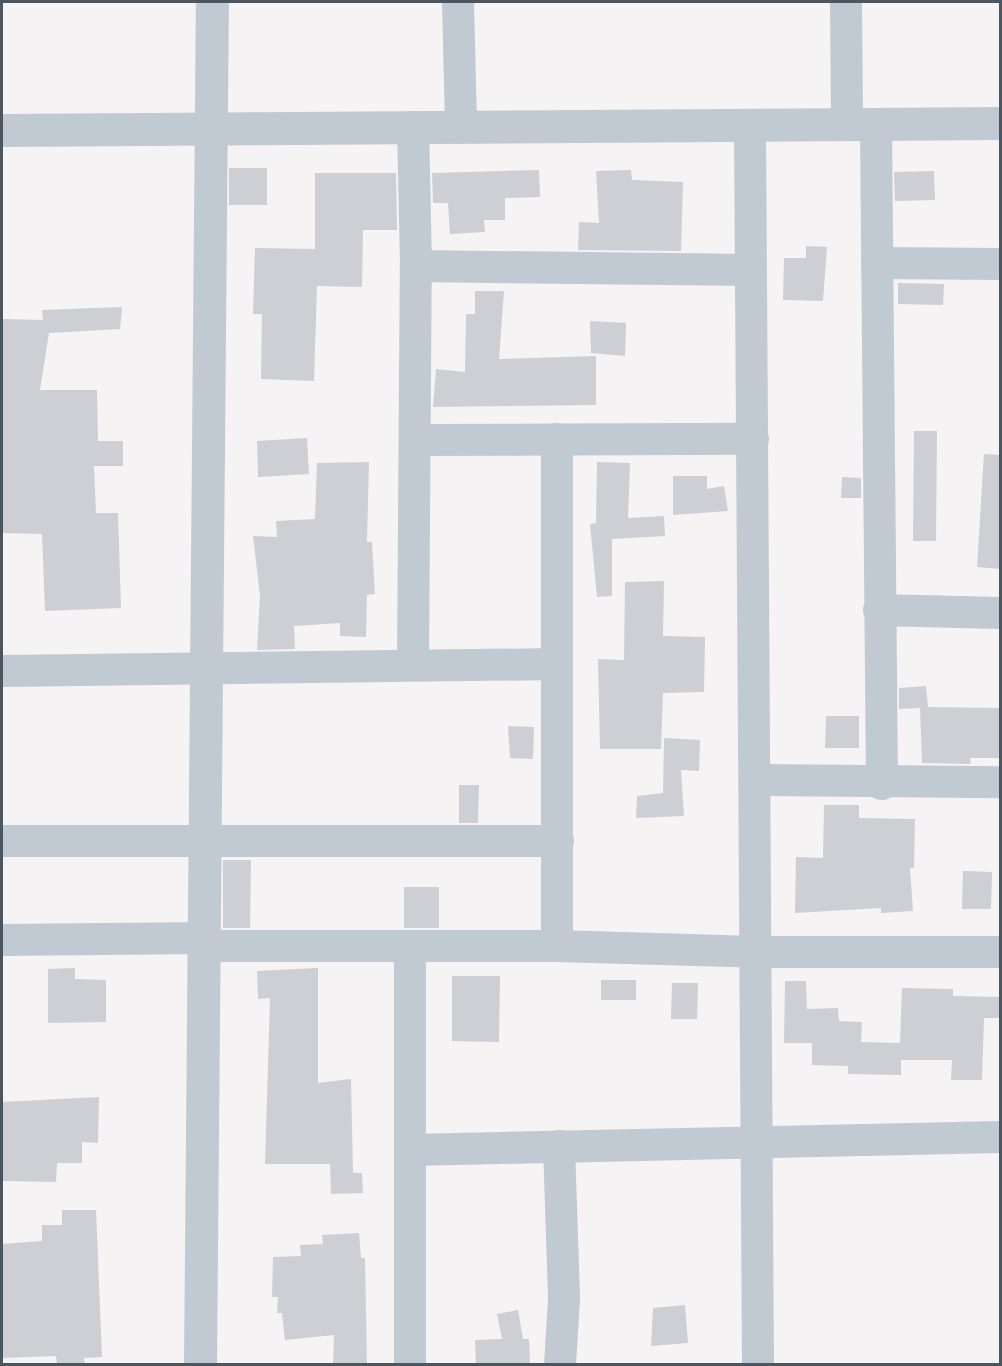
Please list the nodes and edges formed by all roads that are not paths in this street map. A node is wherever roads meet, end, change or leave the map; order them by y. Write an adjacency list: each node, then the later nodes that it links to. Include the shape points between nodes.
1 (212, 2): 9 (street)
2 (458, 2): 8 (street)
3 (846, 2): 5 (street)
4 (1000, 123): 5 (street)
5 (861, 124): 6 (street); 11 (street)
6 (750, 125): 8 (street); 14 (street)
7 (412, 127): 8 (street); 9 (street); 13 (street)
8 (460, 128)
9 (210, 129): 10 (street); 22 (street)
10 (2, 130)
11 (877, 263): 12 (street); 18 (street)
12 (1000, 264)
13 (416, 266): 14 (street); 17 (street)
14 (751, 270): 16 (street)
15 (557, 439): 16 (street); 17 (street); 20 (street)
16 (753, 439): 24 (street)
17 (415, 440): 21 (street)
18 (879, 610): 19 (street); 26 (street)
19 (1000, 613)
20 (557, 664): 21 (street); 29 (street)
21 (412, 666): 22 (street)
22 (206, 668): 23 (street); 27 (street)
23 (2, 671)
24 (754, 780): 26 (street); 34 (street)
25 (1000, 782): 26 (street)
26 (882, 784)
27 (205, 838): 28 (street); 29 (street); 31 (street)
28 (2, 841)
29 (558, 841): 32 (street)
30 (2, 940): 31 (street)
31 (204, 942): 33 (street); 40 (street)
32 (557, 945): 33 (street); 34 (street)
33 (410, 946): 39 (street)
34 (755, 952): 35 (street); 37 (street)
35 (1000, 952)
36 (1000, 1137): 37 (street)
37 (757, 1142): 38 (street); 43 (street)
38 (559, 1146): 39 (street); 42 (street, via 564,1299)
39 (412, 1150): 41 (street)
40 (200, 1365)
41 (410, 1365)
42 (560, 1365)
43 (758, 1365)

